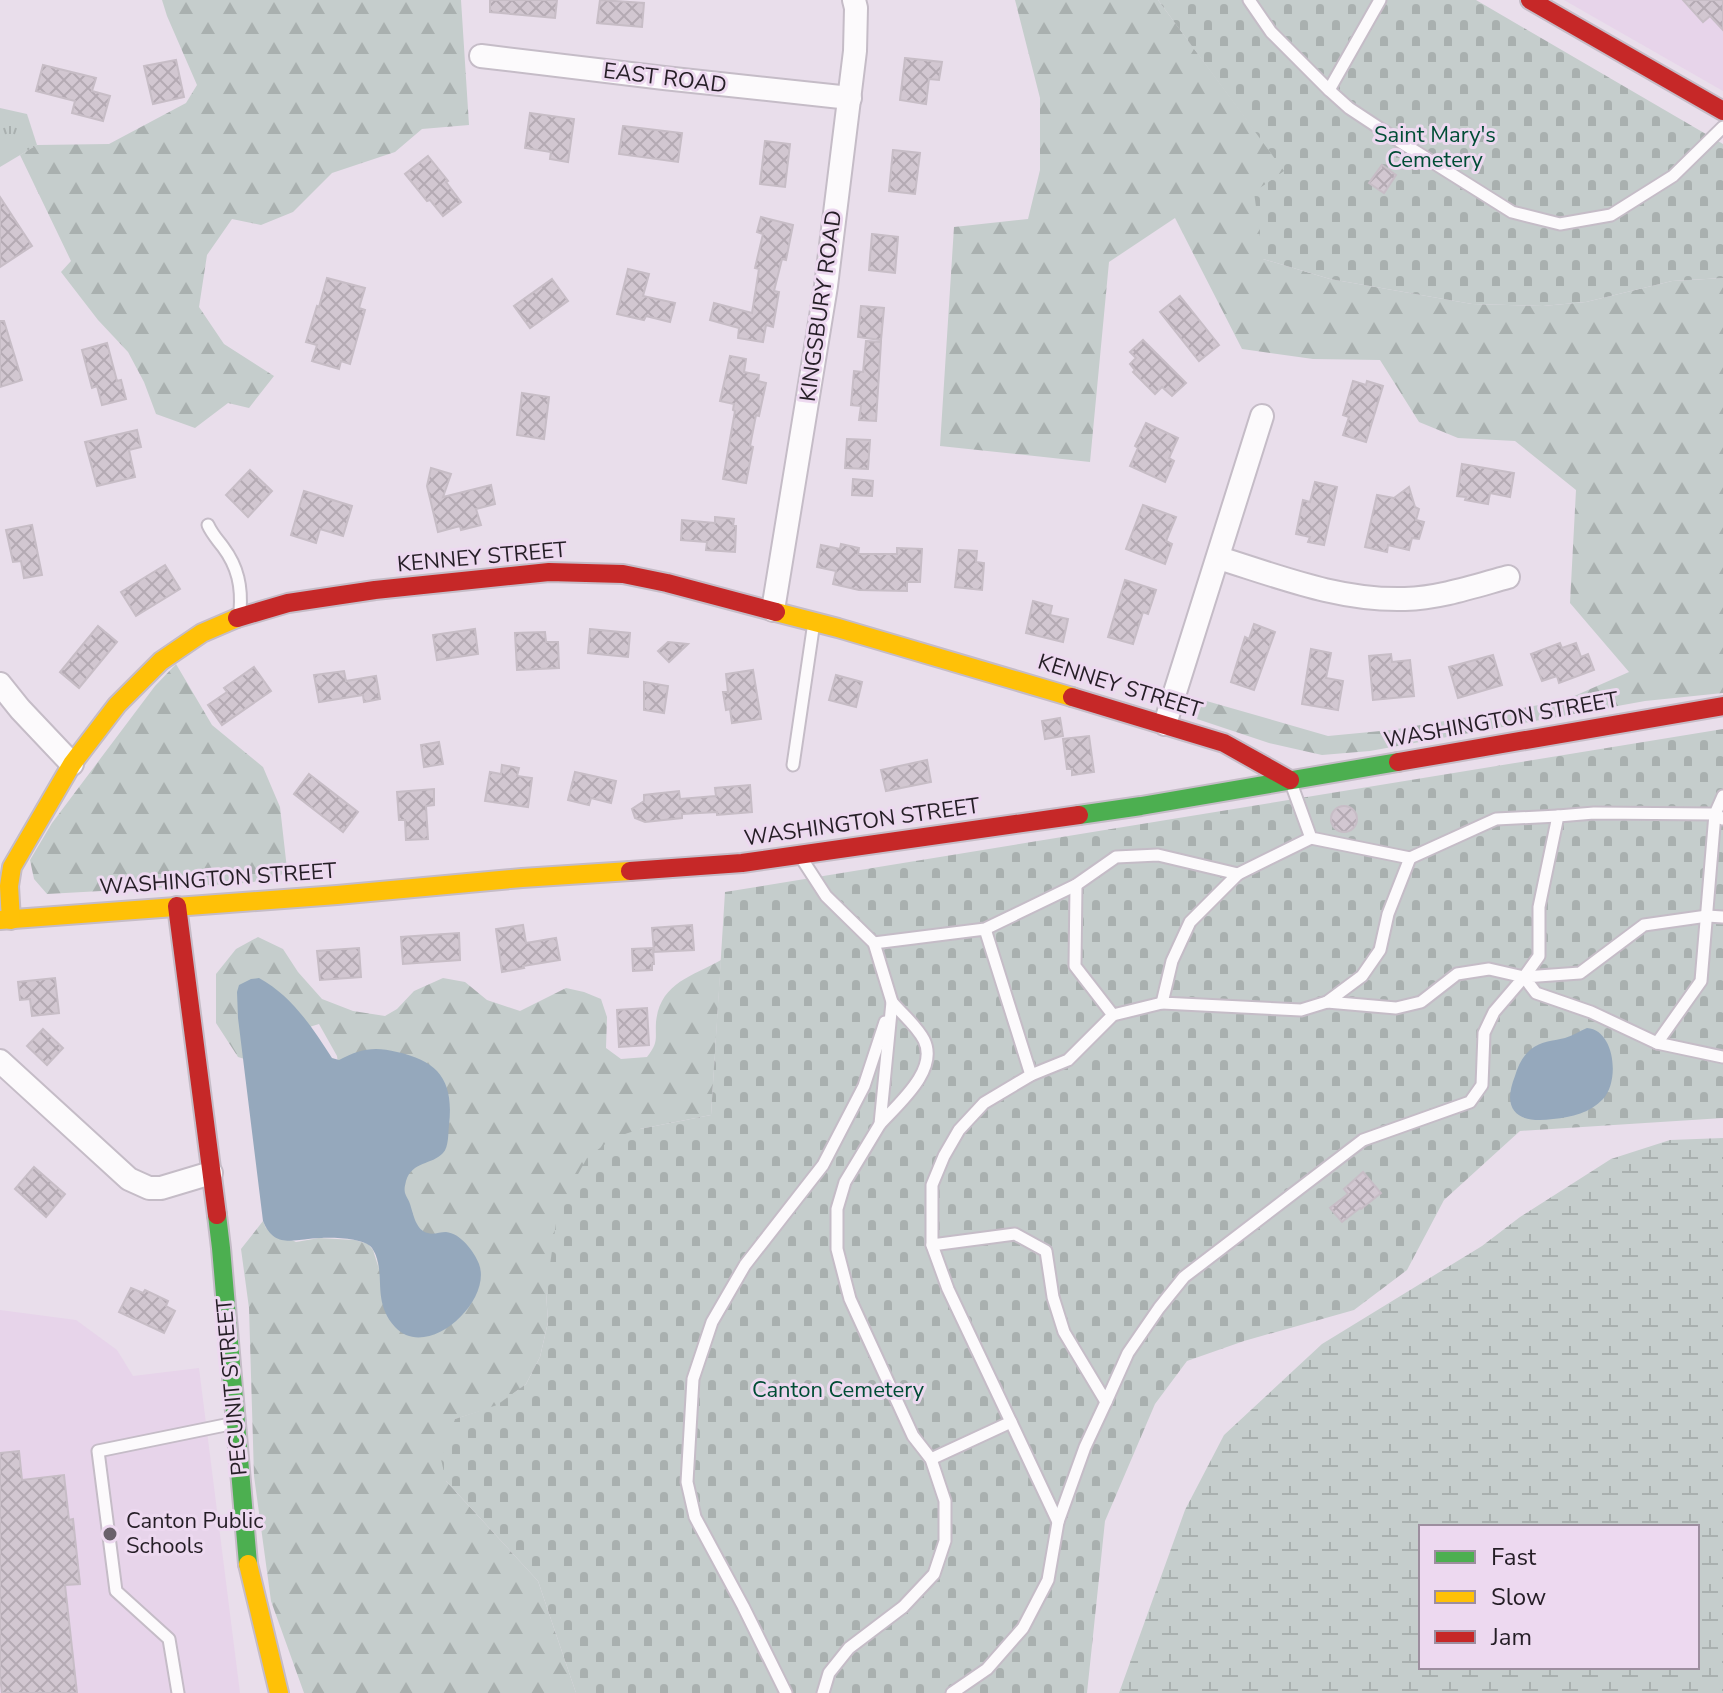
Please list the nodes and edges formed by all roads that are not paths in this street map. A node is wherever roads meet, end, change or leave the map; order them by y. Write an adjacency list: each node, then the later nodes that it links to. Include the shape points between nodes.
1 (854, 0): 7 (street, KINGSBURY ROAD)
2 (1249, 0): 6 (lane, via 1271,32)
3 (1380, 0): 6 (lane)
4 (1530, 0): 8 (street)
5 (481, 56): 7 (street, EAST ROAD)
6 (1329, 90): 9 (lane, via 1512,212 1560,224 1611,215 1673,176)
7 (850, 98): 14 (street, KINGSBURY ROAD, via 826,286)
8 (1723, 111)
9 (1723, 127)
10 (1262, 416): 12 (street)
11 (208, 525): 15 (lane, via 238,573)
12 (1219, 558): 13 (street, via 1361,598 1407,599); 19 (street)
13 (1508, 577)
14 (773, 610): 15 (street, KENNEY STREET, via 623,574 549,572 375,590); 16 (street, KENNEY STREET)
15 (240, 616): 20 (street, KENNEY STREET, via 202,633 161,661 117,705)
16 (814, 622): 19 (street, KENNEY STREET); 21 (lane)
17 (0, 684): 20 (street)
18 (1723, 706): 22 (street, WASHINGTON STREET)
19 (1165, 724): 22 (street, KENNEY STREET, via 1224,743)
20 (72, 764): 34 (street, KENNEY STREET, via 12,867)
21 (793, 765)
22 (1290, 780): 26 (lane); 27 (street, WASHINGTON STREET)
23 (1723, 796): 25 (lane)
24 (1558, 816): 25 (lane); 28 (lane, via 1496,819); 37 (lane, via 1539,907 1539,956)
25 (1719, 816): 32 (lane)
26 (1311, 838): 28 (lane); 29 (lane)
27 (800, 855): 31 (street, WASHINGTON STREET); 36 (lane, via 826,896)
28 (1410, 858): 39 (lane, via 1380,950 1362,976)
29 (1238, 874): 30 (lane, via 1158,855 1116,857); 40 (lane, via 1190,922 1172,961)
30 (1076, 885): 35 (lane); 41 (lane, via 1075,966)
31 (177, 906): 34 (street, WASHINGTON STREET); 47 (street, PECUNIT STREET)
32 (1707, 916): 33 (lane); 37 (lane, via 1644,925 1580,973); 42 (lane, via 1701,981)
33 (1723, 917)
34 (6, 920)
35 (985, 929): 36 (lane); 45 (lane)
36 (874, 943): 38 (lane)
37 (1524, 977): 39 (lane, via 1489,969 1457,974 1421,1002 1396,1008); 42 (lane, via 1536,993); 49 (lane, via 1494,1012 1484,1033 1482,1085 1470,1102 1363,1140 1184,1277 1128,1353)
38 (892, 1002): 46 (lane); 46 (lane, via 921,1036 928,1055 911,1089); 56 (lane, via 864,1086 823,1165 745,1265 712,1322 693,1379 687,1482 695,1517)
39 (1327, 1002): 40 (lane, via 1301,1010)
40 (1162, 1003): 41 (lane)
41 (1113, 1015): 45 (lane, via 1068,1060)
42 (1657, 1043): 43 (lane)
43 (1723, 1057)
44 (7, 1071): 47 (street, via 129,1179 161,1188)
45 (1031, 1075): 48 (lane, via 984,1103 959,1130 932,1185)
46 (880, 1124): 52 (lane, via 845,1182 837,1209 837,1249 850,1299 875,1356 913,1436)
47 (211, 1173): 51 (street, PECUNIT STREET)
48 (932, 1245): 49 (lane, via 1015,1234 1046,1251 1064,1332); 50 (lane)
49 (1106, 1402): 53 (lane)
50 (1011, 1422): 52 (lane); 53 (lane)
51 (235, 1423): 54 (lane, via 98,1451 116,1591 169,1639); 55 (street, PECUNIT STREET, via 248,1563)
52 (931, 1459): 57 (lane, via 945,1501 945,1541 934,1574 903,1607 849,1648 829,1673)
53 (1058, 1522): 58 (lane, via 1048,1580 1023,1628 987,1669)
54 (178, 1693)
55 (279, 1693)
56 (786, 1693)
57 (823, 1693)
58 (952, 1693)

